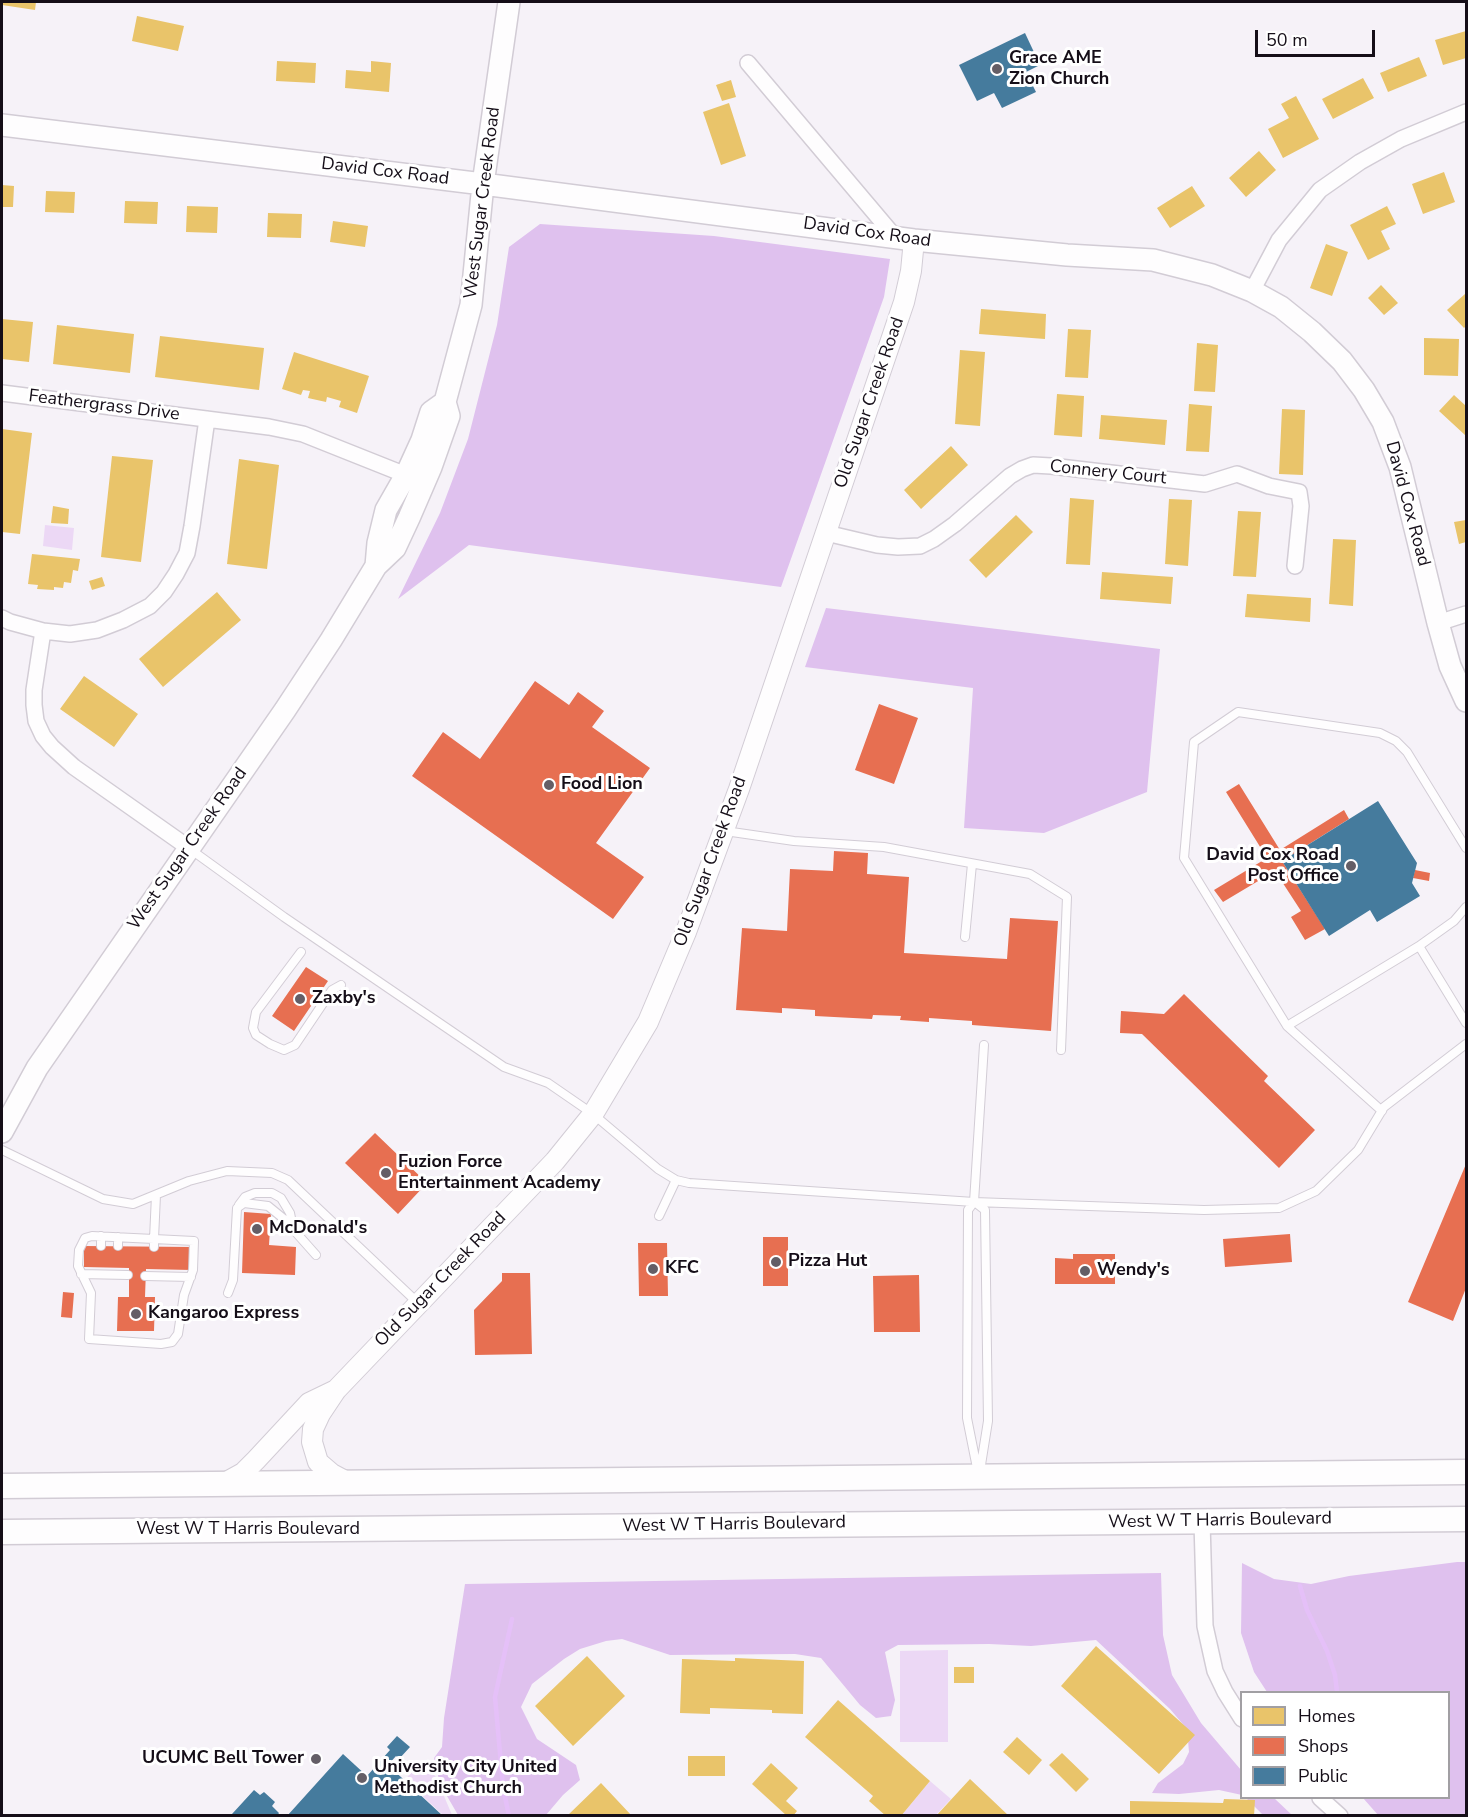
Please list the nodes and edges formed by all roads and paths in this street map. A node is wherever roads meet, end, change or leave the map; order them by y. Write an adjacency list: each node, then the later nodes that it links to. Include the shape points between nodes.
1 (509, 2): 5 (main road, West Sugar Creek Road)
2 (748, 63): 6 (street)
3 (1467, 112): 7 (street, via 1401,140 1320,190 1279,240)
4 (2, 125): 5 (main road, David Cox Road)
5 (483, 184): 6 (main road, David Cox Road); 9 (main road, West Sugar Creek Road, via 471,305)
6 (904, 238): 7 (main road, David Cox Road, via 1153,260 1212,275); 12 (street, Old Sugar Creek Road, via 911,271 904,302)
7 (1252, 291): 17 (main road, David Cox Road, via 1312,332 1342,361 1383,422 1400,467)
8 (2, 393): 10 (street, Feathergrass Drive)
9 (445, 402): 11 (main road, West Sugar Creek Road, via 431,412); 13 (main road, West Sugar Creek Road, via 449,416 431,467 395,548)
10 (207, 419): 11 (street, Feathergrass Drive, via 303,434); 18 (street, via 187,553 164,592 150,606 97,630 70,634)
11 (406, 475): 13 (main road, West Sugar Creek Road, via 386,510)
12 (826, 533): 14 (street, Connery Court, via 877,545 920,546 955,524 1010,476 1034,465 1205,484 1237,474 1299,492); 20 (street, Old Sugar Creek Road)
13 (376, 566): 21 (main road, West Sugar Creek Road, via 316,663)
14 (1295, 566)
15 (1467, 614): 17 (street)
16 (2, 618): 18 (street)
17 (1438, 623): 19 (main road, David Cox Road, via 1450,666)
18 (43, 631): 21 (street, via 34,690 36,721 43,736 75,767)
19 (1467, 701)
20 (723, 831): 23 (lane, via 884,848); 35 (street, Old Sugar Creek Road, via 648,1022)
21 (189, 848): 35 (lane, via 504,1067 548,1083); 36 (main road, West Sugar Creek Road, via 37,1068)
22 (1467, 848): 30 (lane, via 1407,752 1396,741 1380,734 1239,712 1194,742 1184,858)
23 (972, 864): 25 (lane); 33 (lane, via 1030,874 1067,897)
24 (1467, 907): 26 (lane)
25 (965, 937)
26 (1419, 946): 29 (lane); 30 (lane)
27 (301, 952): 28 (lane, via 256,1012 256,1035 284,1050 295,1045 332,990)
28 (341, 985)
29 (1467, 1023)
30 (1287, 1026): 34 (lane)
31 (1467, 1044): 34 (lane)
32 (984, 1045): 40 (lane)
33 (1061, 1050)
34 (1382, 1112): 40 (lane, via 1358,1150 1316,1191 1279,1208 1204,1210)
35 (593, 1114): 38 (lane); 55 (street, Old Sugar Creek Road, via 555,1161)
36 (2, 1132)
37 (2, 1150): 39 (lane, via 103,1199 133,1204)
38 (676, 1180): 40 (lane); 42 (lane)
39 (156, 1195): 46 (lane); 55 (lane, via 227,1171 272,1173 288,1180)
40 (974, 1202): 58 (lane, via 968,1210 967,1418); 58 (lane, via 985,1210 986,1245 988,1421)
41 (239, 1207): 43 (lane, via 244,1203 268,1206); 43 (lane, via 245,1197 272,1193 281,1198 290,1213); 54 (lane, via 235,1219 233,1280)
42 (659, 1216)
43 (294, 1230): 49 (lane)
44 (101, 1236): 45 (lane); 47 (lane); 50 (lane, via 85,1238 79,1250)
45 (118, 1237): 46 (lane); 48 (lane)
46 (154, 1243): 53 (lane, via 194,1241)
47 (101, 1246)
48 (118, 1246)
49 (316, 1255)
50 (81, 1274): 51 (lane, via 118,1271); 53 (lane, via 90,1293 89,1339 161,1344 172,1342 178,1334)
51 (128, 1275)
52 (145, 1276): 53 (lane, via 174,1273)
53 (191, 1277)
54 (228, 1293)
55 (419, 1304): 56 (street, Old Sugar Creek Road)
56 (336, 1390): 59 (street, Old Sugar Creek Road, via 313,1429 312,1442 318,1462); 60 (street, Old Sugar Creek Road, via 309,1403 243,1473)
57 (1467, 1472): 58 (main road)
58 (979, 1478): 59 (main road)
59 (349, 1483): 60 (main road)
60 (224, 1484): 61 (main road)
61 (2, 1486)
62 (1467, 1519): 63 (main road, West W T Harris Boulevard)
63 (1202, 1522): 64 (main road, West W T Harris Boulevard); 65 (street, via 1205,1626 1215,1671)
64 (2, 1532)
65 (1240, 1716)
66 (1322, 1799): 67 (street)
67 (1340, 1815)

